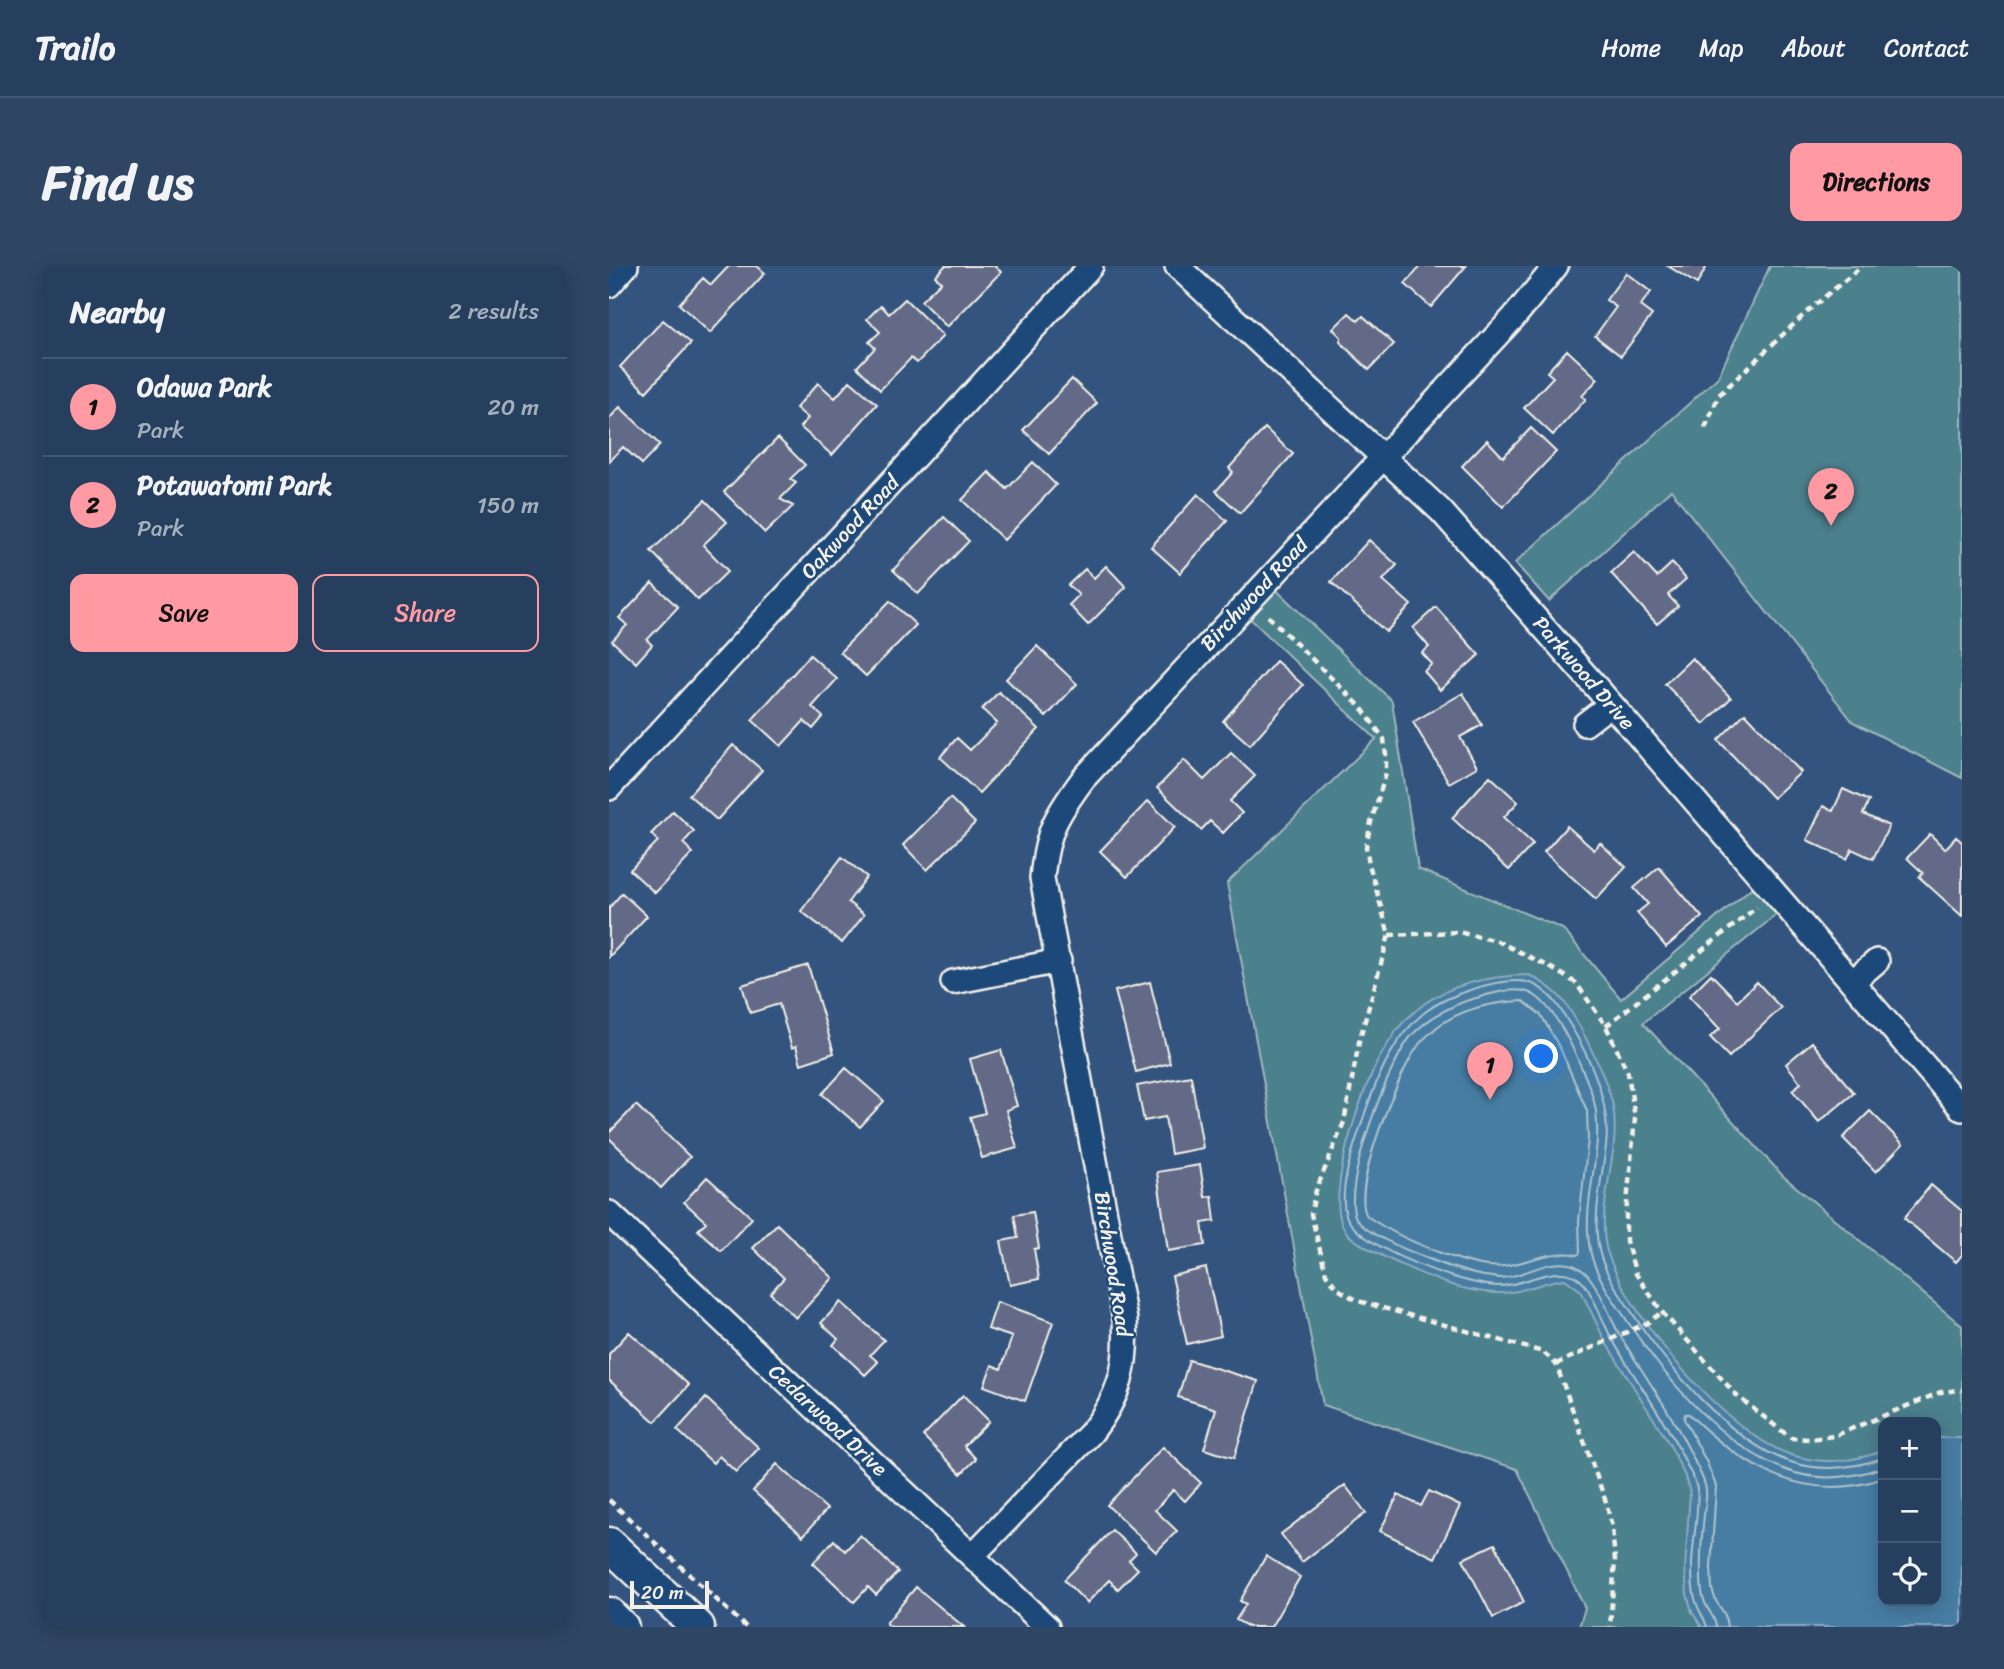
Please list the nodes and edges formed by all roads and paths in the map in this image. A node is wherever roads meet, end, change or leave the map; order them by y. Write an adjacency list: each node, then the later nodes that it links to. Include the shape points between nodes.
1 (626, 266): 6 (street)
2 (1091, 266): 12 (street, Oakwood Road)
3 (1177, 266): 8 (street, Parkwood Drive)
4 (1556, 266): 8 (street, Birchwood Road)
5 (1862, 266): 7 (path, via 1719,395)
6 (609, 285)
7 (1705, 428)
8 (1381, 457): 9 (street, Birchwood Road); 10 (street, Parkwood Drive, via 1441,511)
9 (1250, 598): 14 (path, via 1361,707 1384,739 1386,773 1366,847); 15 (street, Birchwood Road, via 1083,779 1057,815 1045,847 1042,878)
10 (1611, 704): 11 (street); 13 (street, Parkwood Drive)
11 (1585, 724)
12 (609, 788)
13 (1775, 893): 18 (street, Parkwood Drive); 19 (path)
14 (1389, 935): 19 (path, via 1458,932 1497,941 1576,984); 23 (path, via 1359,1042 1344,1122 1315,1192 1311,1214 1326,1274 1338,1289 1358,1301 1543,1352)
15 (1059, 961): 17 (street); 27 (street, Birchwood Road, via 1127,1349 1121,1384 1108,1412)
16 (1877, 961): 18 (street)
17 (953, 982)
18 (1852, 982): 20 (street, Parkwood Drive)
19 (1606, 1026): 22 (path, via 1629,1073 1635,1118 1626,1241 1636,1273)
20 (1962, 1109)
21 (609, 1213): 27 (street, Cedarwood Drive)
22 (1662, 1312): 23 (path); 24 (path, via 1737,1396 1791,1438 1834,1436 1941,1392)
23 (1556, 1364): 33 (path, via 1607,1502 1615,1561)
24 (1962, 1390)
25 (609, 1500): 31 (path)
26 (609, 1544): 30 (main road)
27 (972, 1556): 32 (street, Cedarwood Drive)
28 (609, 1615): 29 (main road)
29 (622, 1627)
30 (698, 1627)
31 (746, 1627)
32 (1047, 1627)
33 (1610, 1627)

